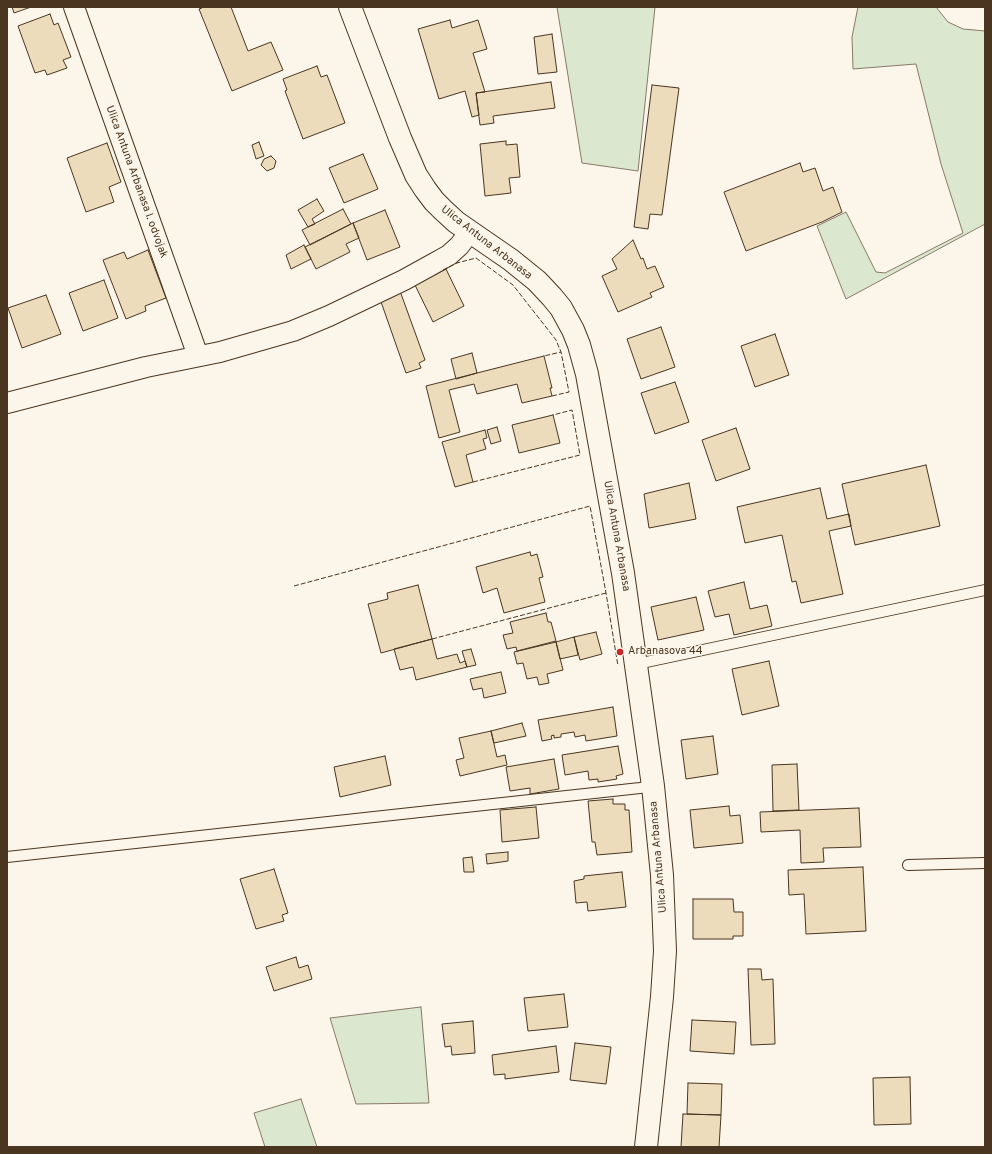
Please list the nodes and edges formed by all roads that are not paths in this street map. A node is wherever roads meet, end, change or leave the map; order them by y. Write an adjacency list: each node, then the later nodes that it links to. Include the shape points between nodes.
1 (74, 7): 4 (street, Ulica Antuna Arbanasa I. odvojak)
2 (350, 7): 3 (main road, Ulica Antuna Arbanasa, via 416,175 434,201)
3 (470, 232): 4 (street, via 449,255 329,316 258,342); 7 (main road, Ulica Antuna Arbanasa, via 537,281 561,308 575,335 590,390)
4 (198, 356): 5 (street)
5 (7, 403)
6 (985, 590): 7 (lane)
7 (637, 664): 8 (main road, Ulica Antuna Arbanasa)
8 (653, 786): 9 (lane); 12 (main road, Ulica Antuna Arbanasa, via 662,875 665,951)
9 (7, 857)
10 (985, 863): 11 (lane)
11 (908, 865)
12 (646, 1147)

